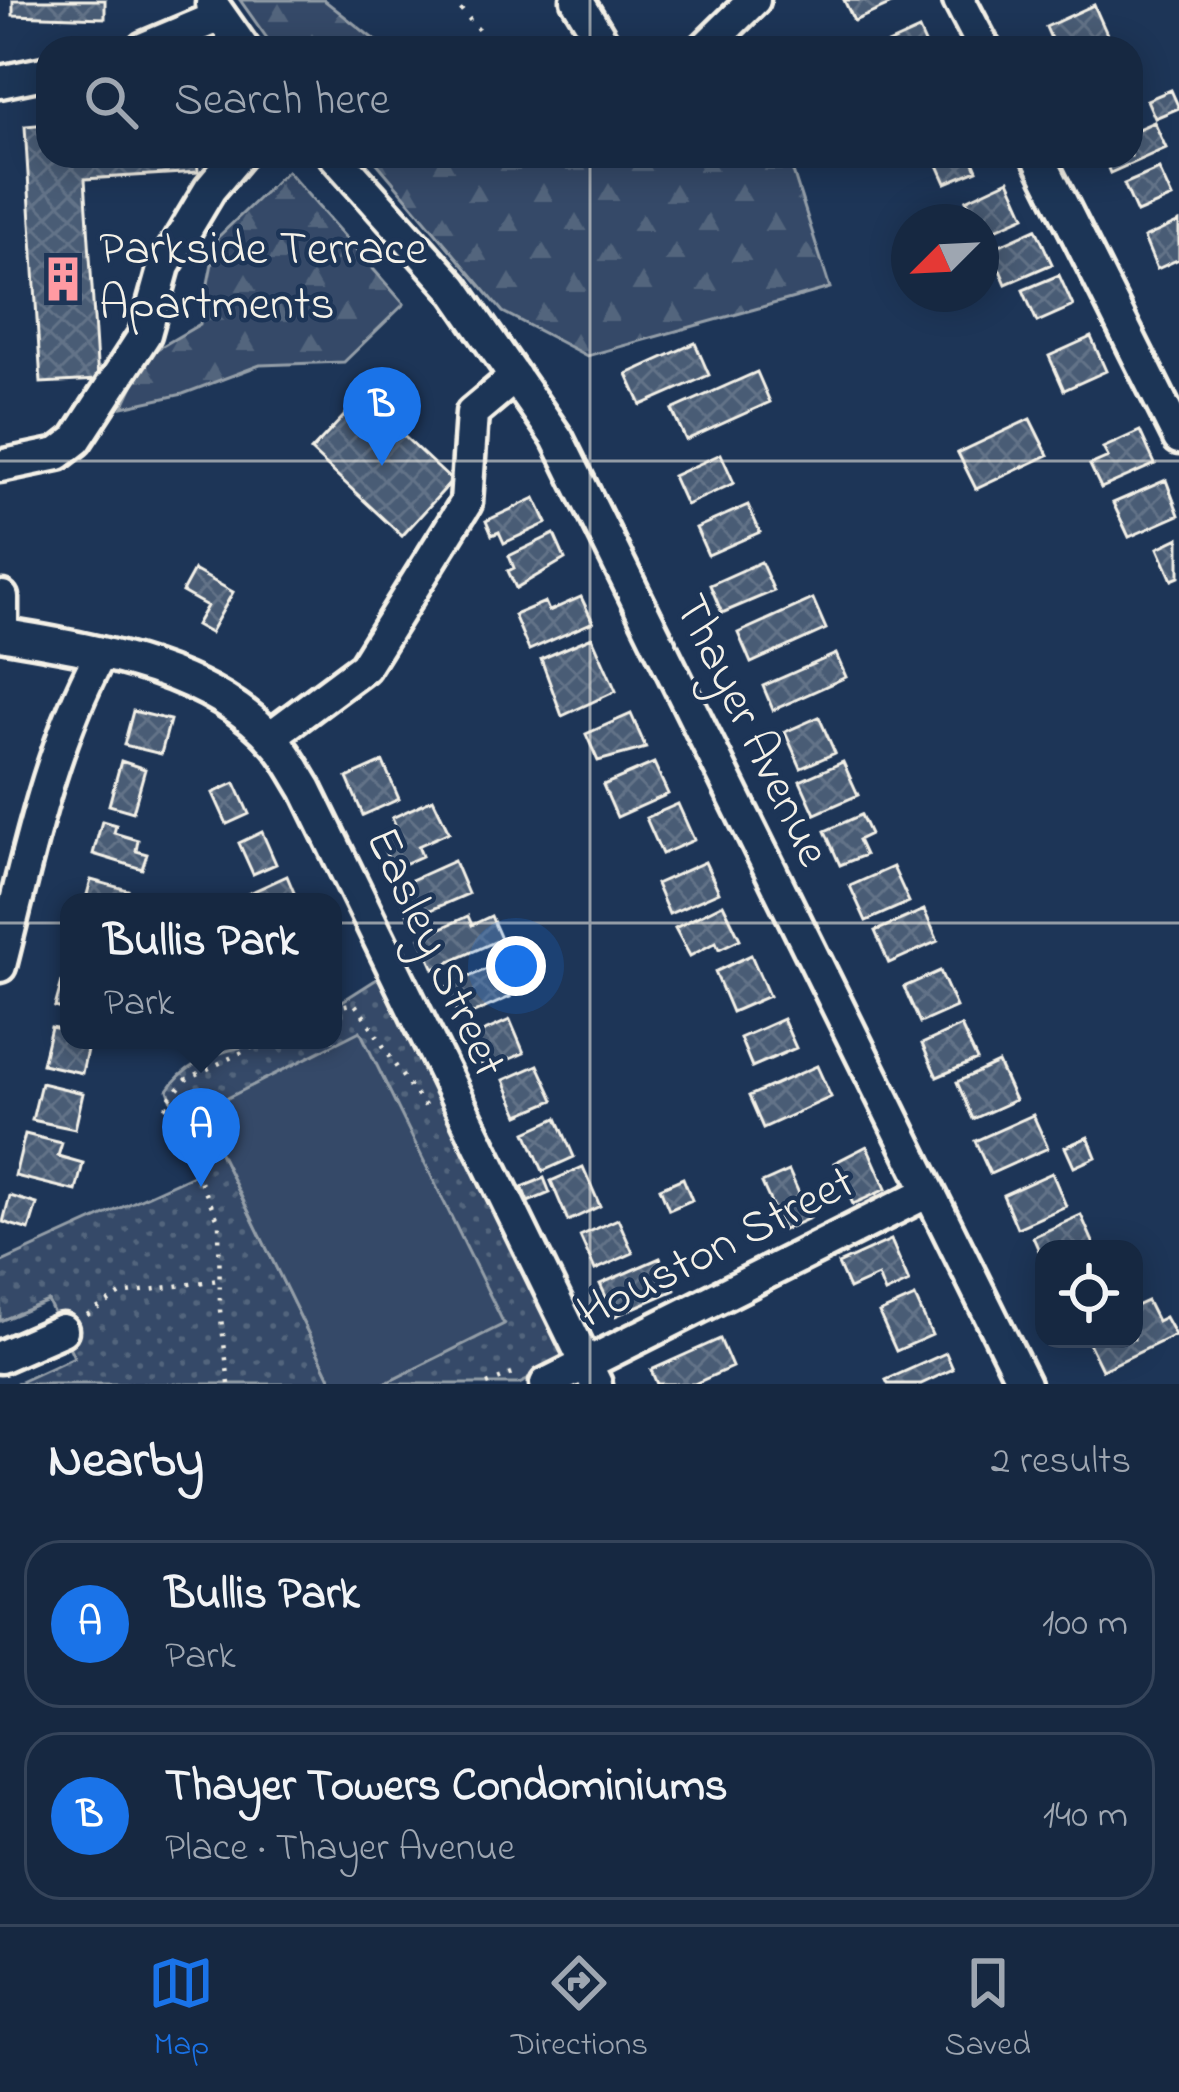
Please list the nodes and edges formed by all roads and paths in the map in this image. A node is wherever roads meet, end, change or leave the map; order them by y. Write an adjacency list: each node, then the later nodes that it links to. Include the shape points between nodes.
1 (453, 0): 8 (path)
2 (577, 0): 9 (street)
3 (754, 0): 10 (street)
4 (959, 0): 11 (street)
5 (215, 8): 6 (street); 7 (street)
6 (166, 36)
7 (235, 36)
8 (484, 36)
9 (599, 36)
10 (717, 36)
11 (977, 36)
12 (36, 74): 13 (street)
13 (0, 82)
14 (228, 168): 19 (street, via 164,266 145,334 76,440 58,454)
15 (346, 168): 17 (street, Thayer Avenue, via 453,288)
16 (1044, 168): 18 (street)
17 (515, 377): 23 (street, via 472,413 466,503 364,667); 28 (street, Thayer Avenue, via 557,438)
18 (1179, 438)
19 (0, 466)
20 (2, 597): 21 (street)
21 (1, 634): 22 (street, Easley Street)
22 (100, 655): 23 (street, Easley Street, via 175,675 227,700); 24 (street, via 30,838)
23 (270, 737): 32 (street, Easley Street, via 306,789)
24 (0, 966)
25 (342, 1006): 27 (path, via 354,1004)
26 (249, 1049): 29 (path, via 187,1079 165,1103 218,1222)
27 (433, 1114)
28 (926, 1193): 32 (street, Houston Street); 36 (street, Thayer Avenue)
29 (218, 1280): 30 (path, via 121,1294); 34 (path)
30 (62, 1330): 31 (street)
31 (0, 1358)
32 (591, 1374): 33 (street, Houston Street)
33 (534, 1377): 35 (path)
34 (229, 1384)
35 (487, 1384)
36 (1024, 1384)

